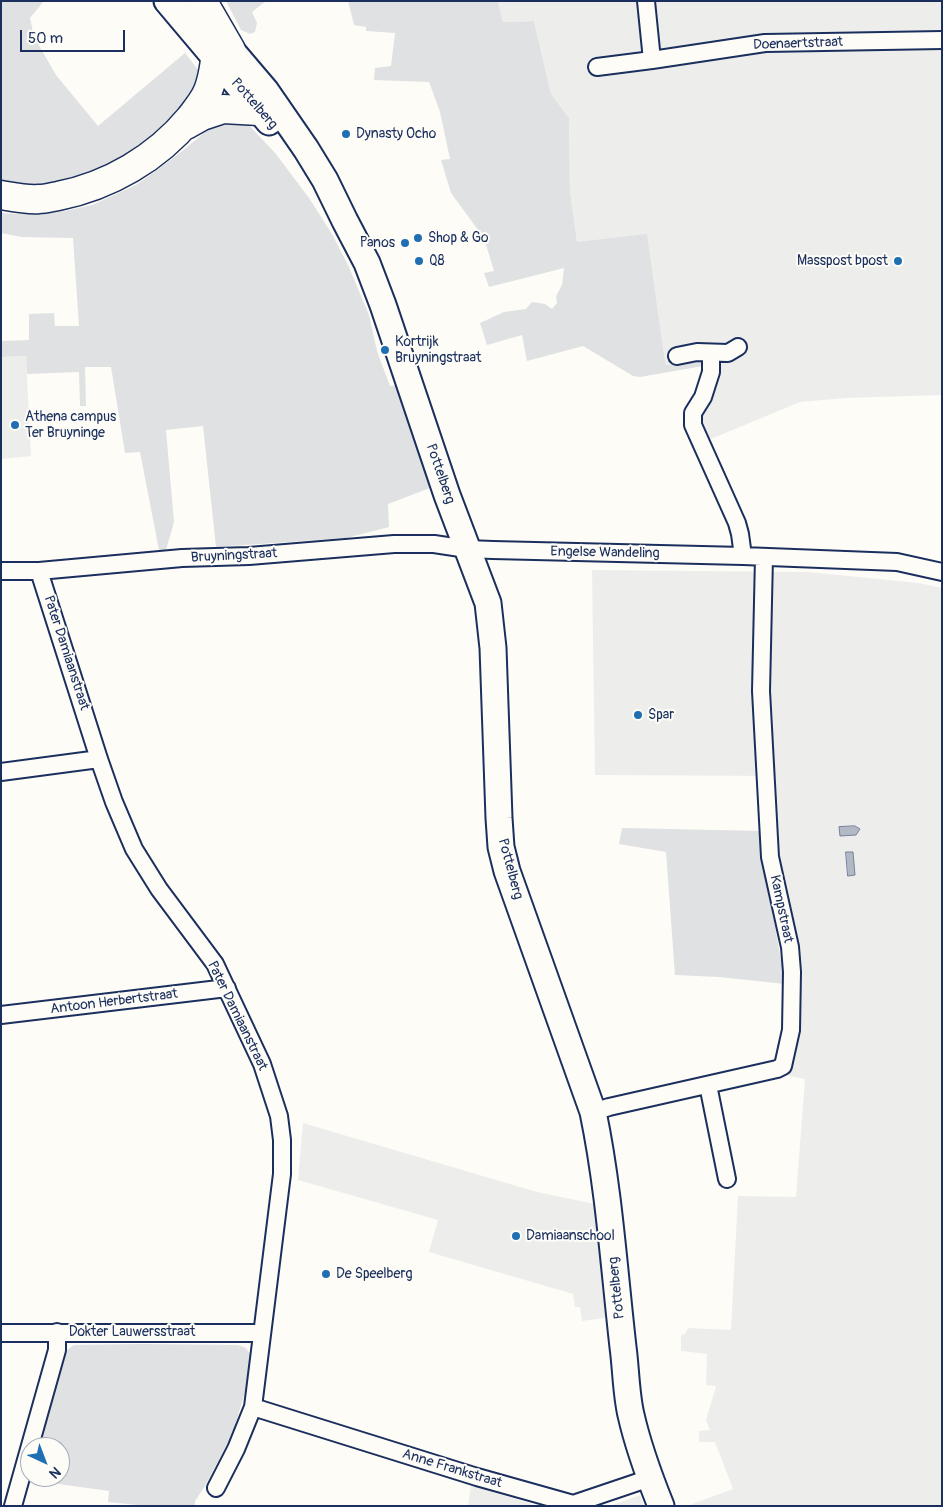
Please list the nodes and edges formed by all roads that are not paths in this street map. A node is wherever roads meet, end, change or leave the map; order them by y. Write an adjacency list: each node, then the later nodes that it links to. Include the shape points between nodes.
1 (167, 1): 6 (main road, Pottelberg)
2 (185, 1): 6 (main road, Pottelberg)
3 (204, 1): 6 (highway)
4 (646, 1): 7 (street)
5 (942, 40): 7 (street, Doenaertstraat, via 765,43)
6 (222, 48): 9 (main road, Pottelberg); 10 (highway, via 206,95); 12 (main road, Pottelberg, via 266,91 306,149)
7 (652, 60): 8 (street, Doenaertstraat)
8 (596, 67)
9 (259, 111): 10 (highway, via 223,109); 12 (main road, Pottelberg)
10 (183, 127): 11 (highway, via 160,149 103,183 39,199)
11 (1, 195)
12 (339, 210): 16 (main road, Pottelberg, via 367,263 383,305)
13 (738, 347): 14 (street, via 728,353)
14 (712, 353): 15 (street); 17 (street, via 711,372 703,397 693,413 693,425 736,522)
15 (677, 356)
16 (468, 549): 17 (street, Engelse Wandeling); 20 (street, Bruyningstraat, via 434,544 394,544); 27 (main road, Pottelberg, via 488,603 491,626 501,847)
17 (743, 556): 18 (street, Engelse Wandeling)
18 (764, 557): 21 (street, Engelse Wandeling, via 897,562); 26 (street, Kampstraat, via 761,691 764,771 770,857 792,972 791,1030 783,1066)
19 (1, 571): 20 (street, Bruyningstraat)
20 (39, 571): 22 (street, Pater Damiaanstraat)
21 (942, 572)
22 (99, 759): 23 (street); 24 (street, Pater Damiaanstraat, via 134,849 158,889 215,964)
23 (1, 772)
24 (227, 988): 25 (street, Antoon Herbertstraat); 31 (street, Pater Damiaanstraat, via 262,1064 279,1116 282,1140 282,1174)
25 (1, 1015)
26 (708, 1085): 27 (street, Kampstraat); 28 (street)
27 (593, 1112): 33 (main road, Pottelberg, via 609,1213 630,1414)
28 (728, 1179)
29 (57, 1332): 30 (street, Dokter Lauwersstraat); 31 (street, Dokter Lauwersstraat); 35 (street, via 57,1350)
30 (1, 1333)
31 (262, 1333): 32 (street, Pater Damiaanstraat)
32 (254, 1407): 33 (street, Anne Frankstraat, via 573,1504); 34 (street, Pater Damiaanstraat)
33 (650, 1478): 36 (main road, Pottelberg)
34 (216, 1488)
35 (13, 1506)
36 (660, 1506)

